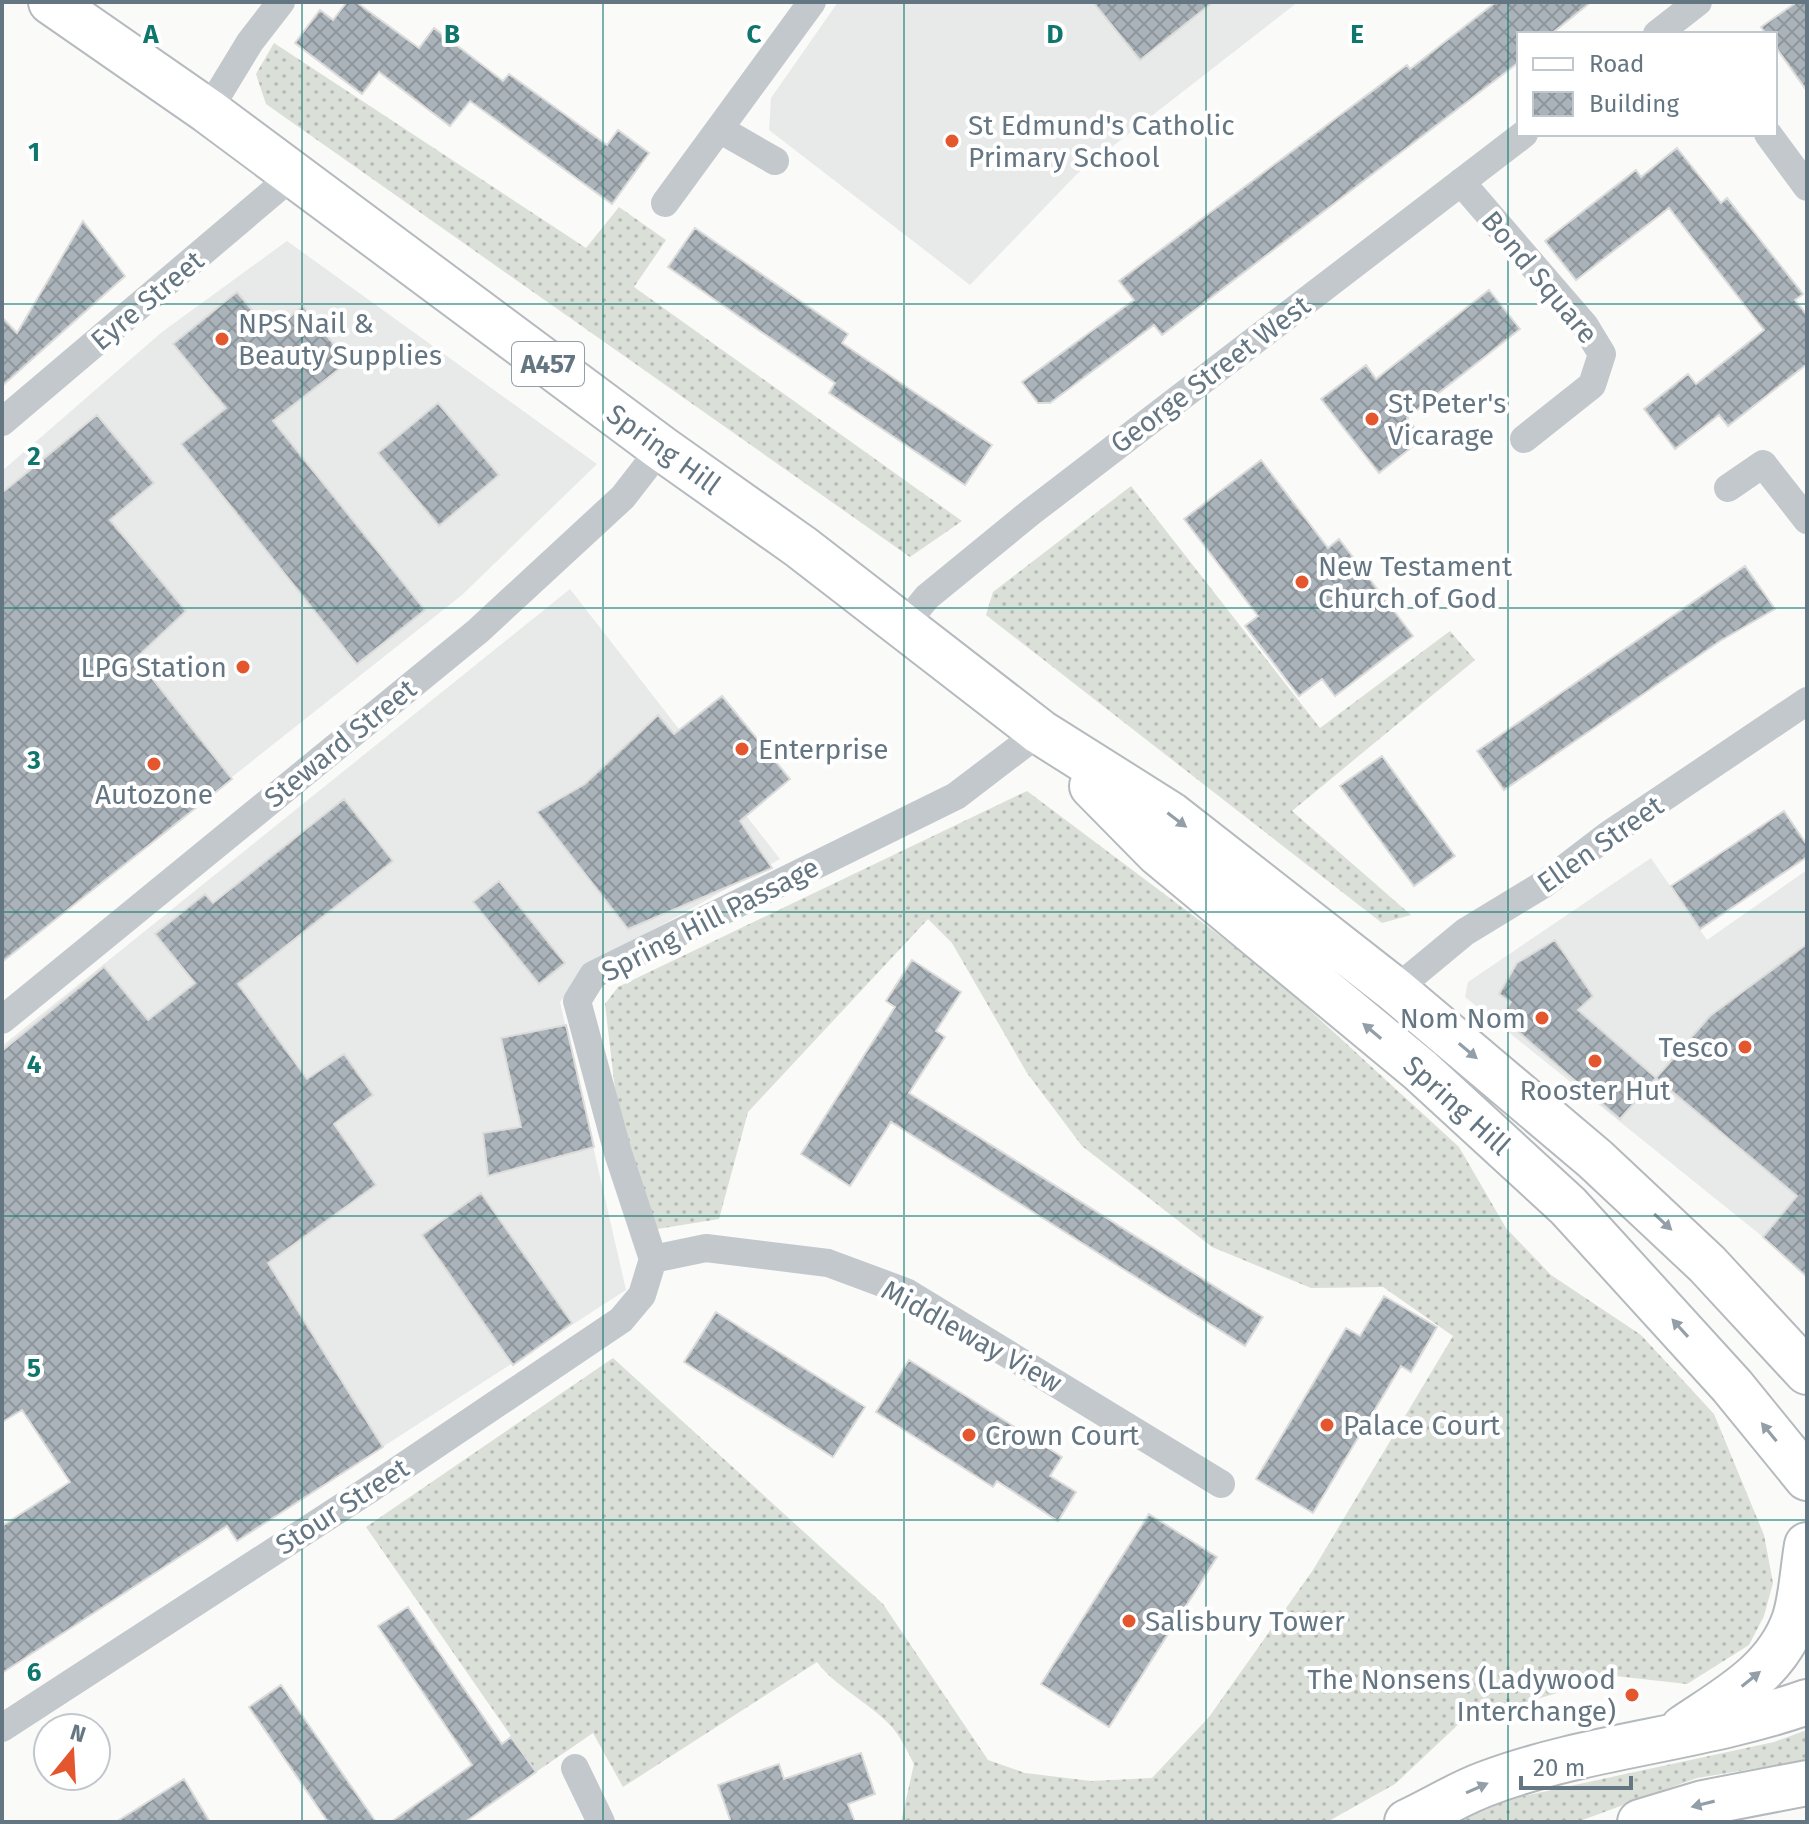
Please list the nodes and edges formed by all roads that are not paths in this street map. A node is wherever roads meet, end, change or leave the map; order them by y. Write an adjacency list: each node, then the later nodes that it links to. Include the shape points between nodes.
1 (51, 2): 6 (main road, Spring Hill / A457)
2 (281, 2): 6 (street)
3 (812, 2): 7 (street)
4 (1687, 13): 5 (street)
5 (1660, 32)
6 (208, 111): 11 (main road, Spring Hill / A457)
7 (721, 130): 10 (street); 14 (street)
8 (1521, 136): 12 (street, George Street West)
9 (1769, 136): 13 (street)
10 (775, 161)
11 (292, 176): 15 (street, Eyre Street); 17 (main road, Spring Hill / A457)
12 (1461, 182): 16 (street, Bond Square, via 1585,326 1602,354 1592,385); 20 (street, George Street West, via 1031,512 927,597)
13 (1807, 187)
14 (665, 203)
15 (2, 422)
16 (1524, 439)
17 (661, 448): 20 (main road, Spring Hill / A457); 24 (street, Steward Street, via 623,497 478,631)
18 (1728, 488): 19 (street, via 1763,464)
19 (1807, 520)
20 (905, 624): 22 (main road, Spring Hill / A457)
21 (1807, 701): 23 (street, Ellen Street, via 1544,884 1465,932)
22 (1040, 732): 23 (main road, Spring Hill / A457, one-way to 23, via 1170,814); 25 (street, Spring Hill Passage, via 964,791 593,975 577,1001); 27 (main road, Spring Hill / A457, one-way to 22, via 1732,1386 1568,1206 1420,1070 1158,853)
23 (1395, 990): 26 (main road, Spring Hill / A457, one-way to 26, via 1606,1169 1707,1264)
24 (2, 1020)
25 (653, 1259): 28 (street, Middleway View, via 706,1248 813,1261 906,1292); 31 (street, Stour Street, via 642,1295 621,1320)
26 (1807, 1372)
27 (1807, 1478)
28 (1221, 1484)
29 (1807, 1545): 32 (main road, one-way to 29, via 1755,1678 1776,1655 1795,1618)
30 (1807, 1702): 32 (main road, via 1749,1722)
31 (2, 1728)
32 (1665, 1740): 36 (main road, one-way to 32, via 1484,1784)
33 (575, 1768): 35 (street)
34 (1807, 1783): 37 (main road, one-way to 37, via 1703,1803)
35 (601, 1822)
36 (1407, 1822)
37 (1640, 1822)

